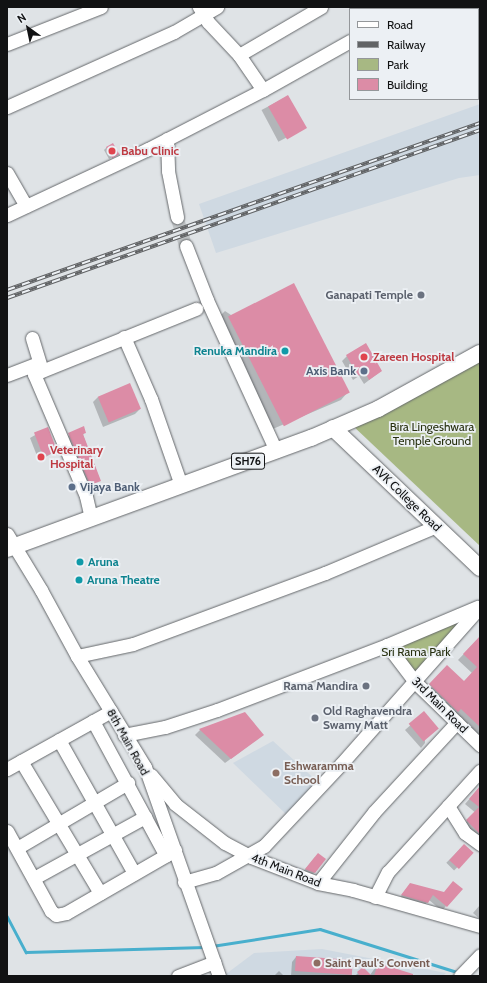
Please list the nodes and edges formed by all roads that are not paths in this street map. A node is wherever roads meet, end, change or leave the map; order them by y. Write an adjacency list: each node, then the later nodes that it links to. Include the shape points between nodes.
1 (101, 7): 6 (street)
2 (217, 7): 4 (street)
3 (321, 7): 7 (street)
4 (201, 11): 7 (street); 9 (street, via 119,58)
5 (349, 42): 8 (street)
6 (7, 44)
7 (239, 56): 8 (street)
8 (263, 90): 10 (street)
9 (7, 107)
10 (167, 139): 12 (street); 14 (street, via 168,171)
11 (7, 173): 12 (street)
12 (26, 206): 13 (street)
13 (7, 215)
14 (177, 217)
15 (186, 246): 23 (street, via 207,300)
16 (196, 309): 17 (street)
17 (124, 337): 20 (street); 24 (street, via 151,400)
18 (32, 338): 20 (street)
19 (480, 353): 22 (main road, SH76, via 420,387)
20 (41, 367): 21 (street); 25 (street, via 34,374 86,496)
21 (7, 375)
22 (333, 428): 23 (main road, SH76); 26 (main road, AVK College Road)
23 (276, 451): 24 (main road, SH76)
24 (181, 485): 25 (main road, SH76)
25 (91, 518): 27 (main road, SH76)
26 (436, 526): 28 (main road, AVK College Road); 31 (street, via 325,573 133,644)
27 (9, 543): 31 (street, 8th Main Road, via 41,590)
28 (480, 568)
29 (480, 607): 30 (street); 32 (street)
30 (387, 645): 32 (street, 3rd Main Road); 36 (street, via 217,710 165,727)
31 (77, 656): 33 (street, 8th Main Road)
32 (415, 682): 35 (street, 3rd Main Road); 54 (street, via 286,825)
33 (111, 711): 34 (street); 36 (street, 8th Main Road)
34 (93, 721): 37 (street); 43 (street)
35 (457, 722): 38 (street, 3rd Main Road); 58 (street, via 374,812)
36 (124, 735): 40 (street, 8th Main Road)
37 (59, 740): 39 (street); 44 (street)
38 (480, 745)
39 (21, 761): 41 (street); 47 (street)
40 (145, 767): 52 (street, 8th Main Road); 54 (street, 4th Main Road, via 175,804 225,843)
41 (7, 769)
42 (480, 771): 45 (street)
43 (128, 783): 44 (street); 46 (street)
44 (94, 803): 47 (street); 49 (street)
45 (448, 806): 50 (street, via 465,833); 60 (street, via 388,872)
46 (145, 817): 49 (street); 52 (street)
47 (59, 823): 51 (street); 53 (street)
48 (7, 830): 51 (street)
49 (111, 836): 53 (street); 55 (street)
50 (480, 844)
51 (17, 848): 56 (street)
52 (170, 853): 55 (street); 57 (street, 8th Main Road)
53 (77, 855): 56 (street); 59 (street)
54 (249, 856): 57 (street, via 216,873); 58 (street, 4th Main Road)
55 (134, 873): 59 (street)
56 (34, 878): 59 (street, via 56,916)
57 (184, 882): 63 (street, 8th Main Road)
58 (318, 883): 60 (street, 4th Main Road)
59 (100, 893)
60 (375, 897): 61 (street, 4th Main Road)
61 (480, 926)
62 (480, 955): 64 (street)
63 (214, 962): 65 (street); 66 (street, 8th Main Road)
64 (463, 975)
65 (178, 976)
66 (219, 976)

